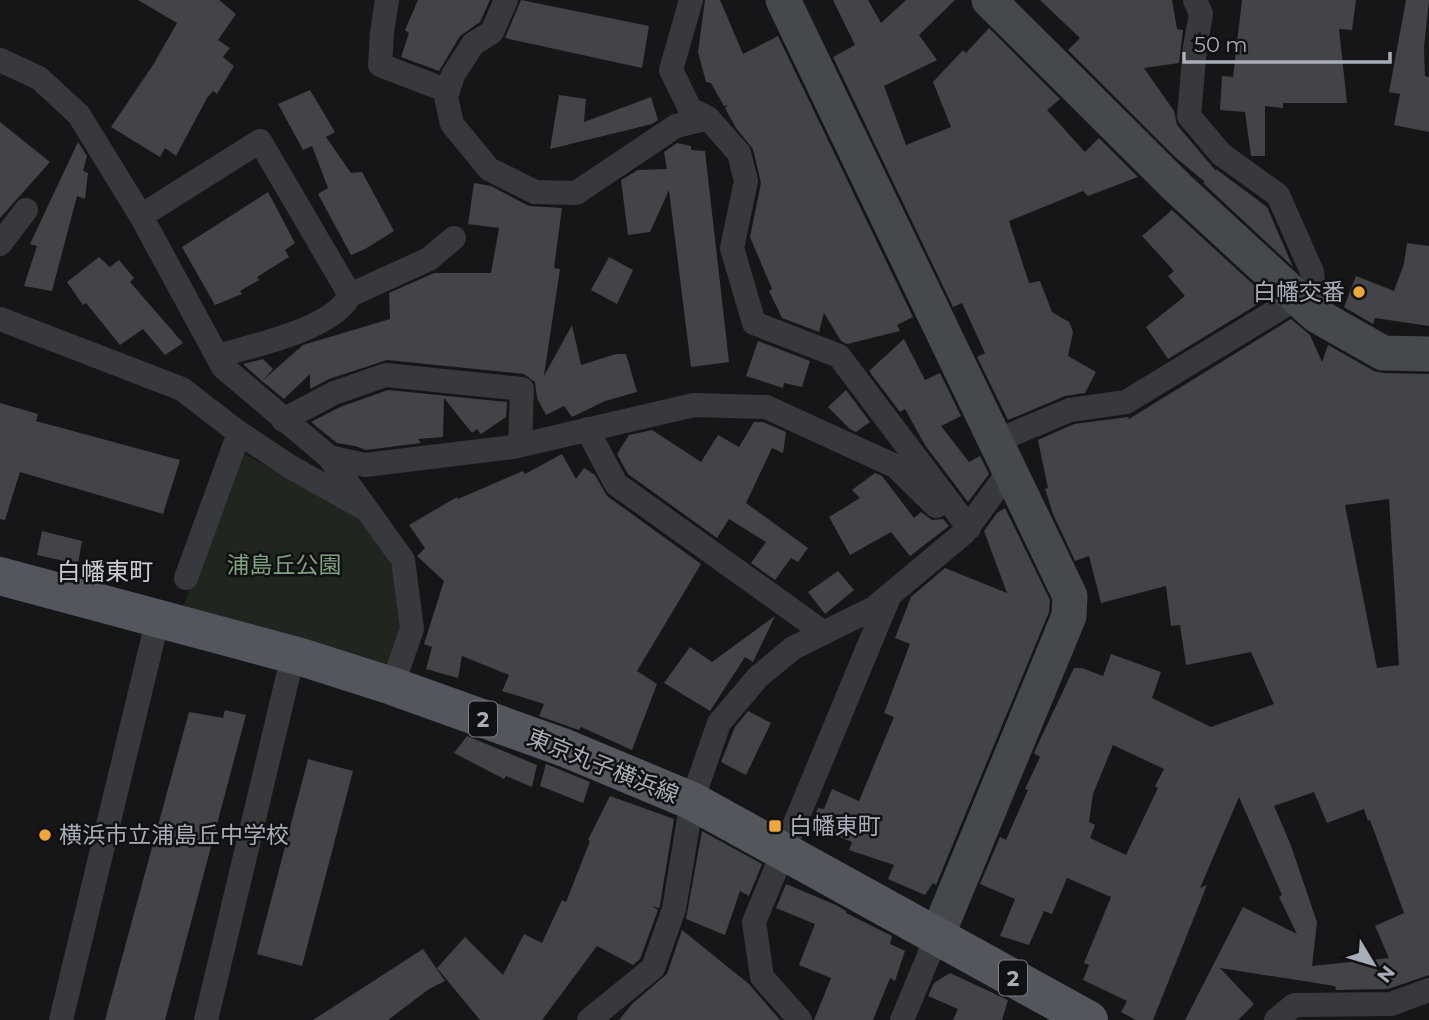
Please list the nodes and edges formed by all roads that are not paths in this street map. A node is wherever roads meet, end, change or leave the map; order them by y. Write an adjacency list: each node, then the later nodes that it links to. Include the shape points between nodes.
1 (387, 0): 8 (street, via 380,65)
2 (506, 0): 8 (street, via 492,32 473,44)
3 (691, 0): 9 (street, via 671,70 690,109)
4 (783, 0): 23 (street)
5 (989, 0): 15 (street, via 1167,177)
6 (1195, 0): 15 (street, via 1201,14 1189,116 1221,154 1278,195 1312,272)
7 (0, 60): 11 (street, via 38,78 79,115)
8 (448, 91): 9 (street, via 452,124 489,169 535,192 576,193 676,125)
9 (708, 118): 26 (street, via 739,153 746,181 733,248 754,323 839,356)
10 (26, 210): 13 (street)
11 (141, 216): 14 (street, via 260,141); 18 (street)
12 (454, 238): 14 (street, via 429,259)
13 (0, 244)
14 (350, 295): 18 (street, via 345,306 299,332)
15 (1307, 307): 17 (street, via 1383,353); 23 (street, via 1126,402 1070,410)
16 (0, 319): 21 (street, via 182,389)
17 (1429, 354)
18 (217, 356): 19 (street, via 223,367)
19 (283, 420): 22 (street, via 334,393 386,375 522,389); 24 (street)
20 (587, 429): 22 (street); 26 (street, via 694,405 766,407 895,466); 31 (street, via 616,484)
21 (239, 433): 25 (street); 27 (street)
22 (520, 445): 24 (street, via 365,465)
23 (1003, 456): 26 (street); 36 (street, via 1070,596 1069,616)
24 (329, 457): 25 (street)
25 (366, 509): 33 (street, via 403,560 412,629)
26 (966, 531): 29 (street)
27 (193, 571)
28 (0, 576): 30 (main road, 東京丸子横浜線 / 2)
29 (889, 596): 31 (street); 35 (street)
30 (158, 618): 32 (main road, 東京丸子横浜線 / 2); 38 (street)
31 (824, 633): 34 (street, via 793,649 758,677 719,723)
32 (293, 655): 33 (main road, 東京丸子横浜線 / 2); 39 (street)
33 (392, 686): 34 (main road, 東京丸子横浜線 / 2, via 565,748)
34 (692, 801): 35 (main road, 東京丸子横浜線 / 2); 40 (street, via 674,909 653,968)
35 (784, 850): 36 (main road, 東京丸子横浜線 / 2); 41 (street, via 754,922 762,977)
36 (937, 936): 42 (street); 43 (main road, 東京丸子横浜線 / 2)
37 (1429, 990): 44 (street, via 1391,1004 1294,1005)
38 (61, 1020)
39 (206, 1020)
40 (589, 1020)
41 (800, 1020)
42 (902, 1020)
43 (1089, 1020)
44 (1276, 1020)

